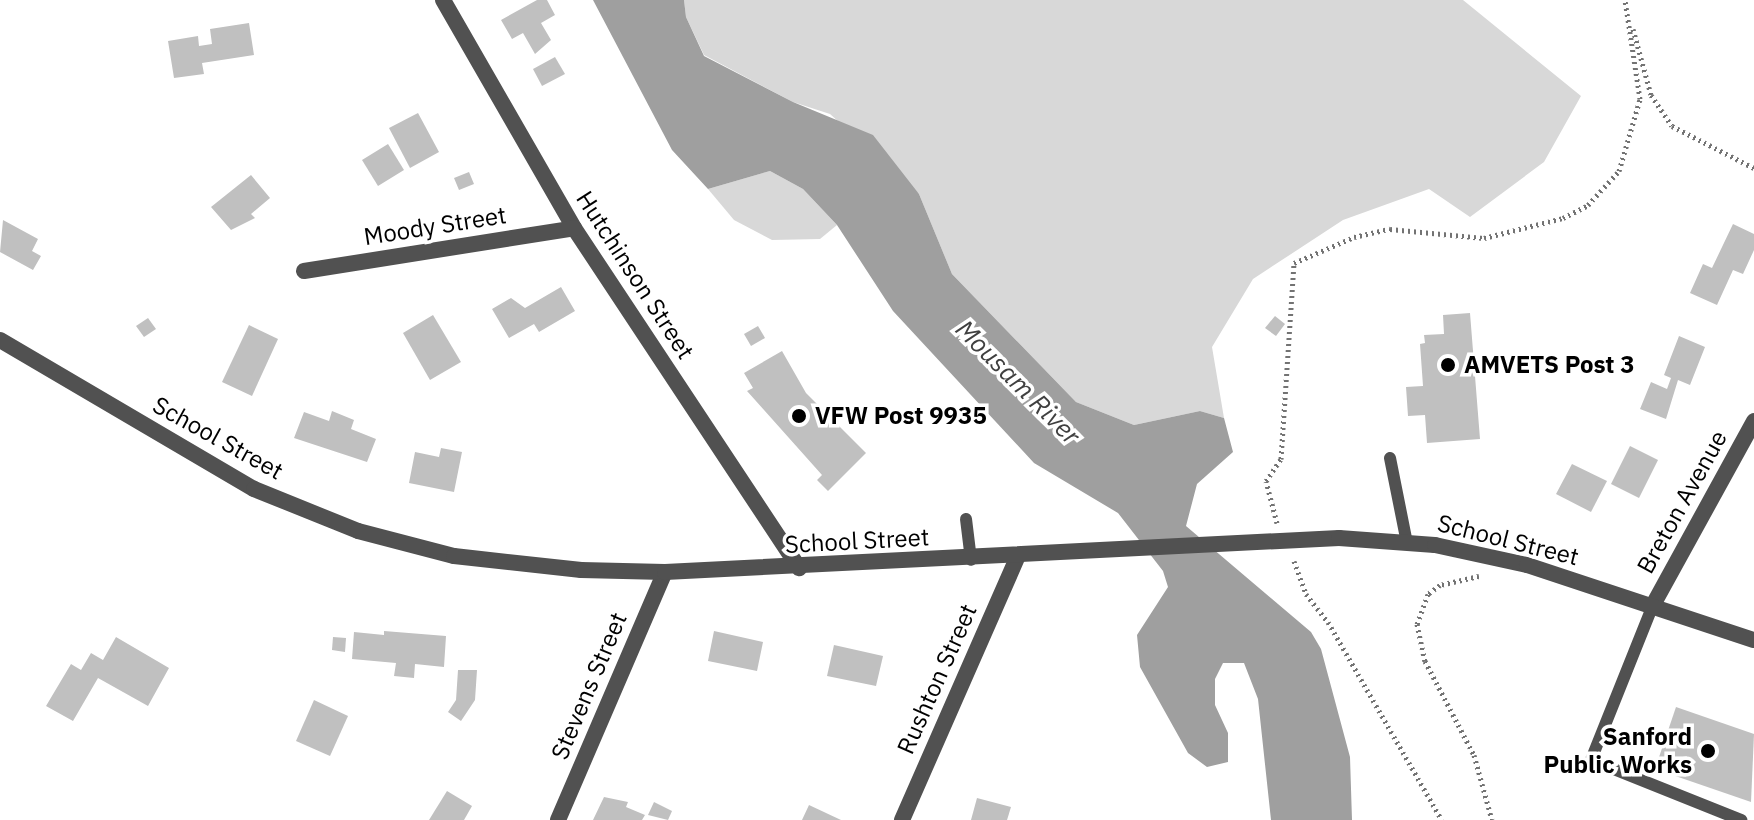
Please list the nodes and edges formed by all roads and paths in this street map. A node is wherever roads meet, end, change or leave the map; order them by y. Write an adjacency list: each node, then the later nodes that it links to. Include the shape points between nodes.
1 (443, 0): 4 (street, Hutchinson Street)
2 (1626, 2): 3 (path, via 1659,109 1693,140); 10 (path, via 1640,99 1619,171 1588,205 1563,218 1484,238 1390,229 1354,237 1294,263 1281,459 1266,481)
3 (1754, 168)
4 (574, 228): 5 (street, Moody Street); 15 (street, Hutchinson Street, via 739,464)
5 (304, 271)
6 (0, 340): 16 (street, School Street, via 254,489 358,531 454,556 519,565)
7 (1754, 421): 17 (street, Breton Avenue)
8 (1390, 458): 11 (lane)
9 (966, 519): 14 (lane)
10 (1285, 538): 11 (street, School Street); 13 (street, School Street); 21 (path, via 1306,594 1328,622)
11 (1407, 543): 12 (street, School Street)
12 (1484, 556): 17 (street, School Street); 22 (path, via 1478,580 1440,585 1428,594 1417,624 1430,671 1474,755)
13 (1017, 558): 14 (street, School Street); 20 (street, Rushton Street)
14 (971, 560): 15 (street, School Street)
15 (799, 568): 16 (street, School Street)
16 (665, 572): 19 (street, Stevens Street)
17 (1653, 605): 18 (street, School Street); 23 (lane, via 1591,760)
18 (1754, 640)
19 (558, 820)
20 (902, 820)
21 (1442, 820)
22 (1492, 820)
23 (1741, 820)

